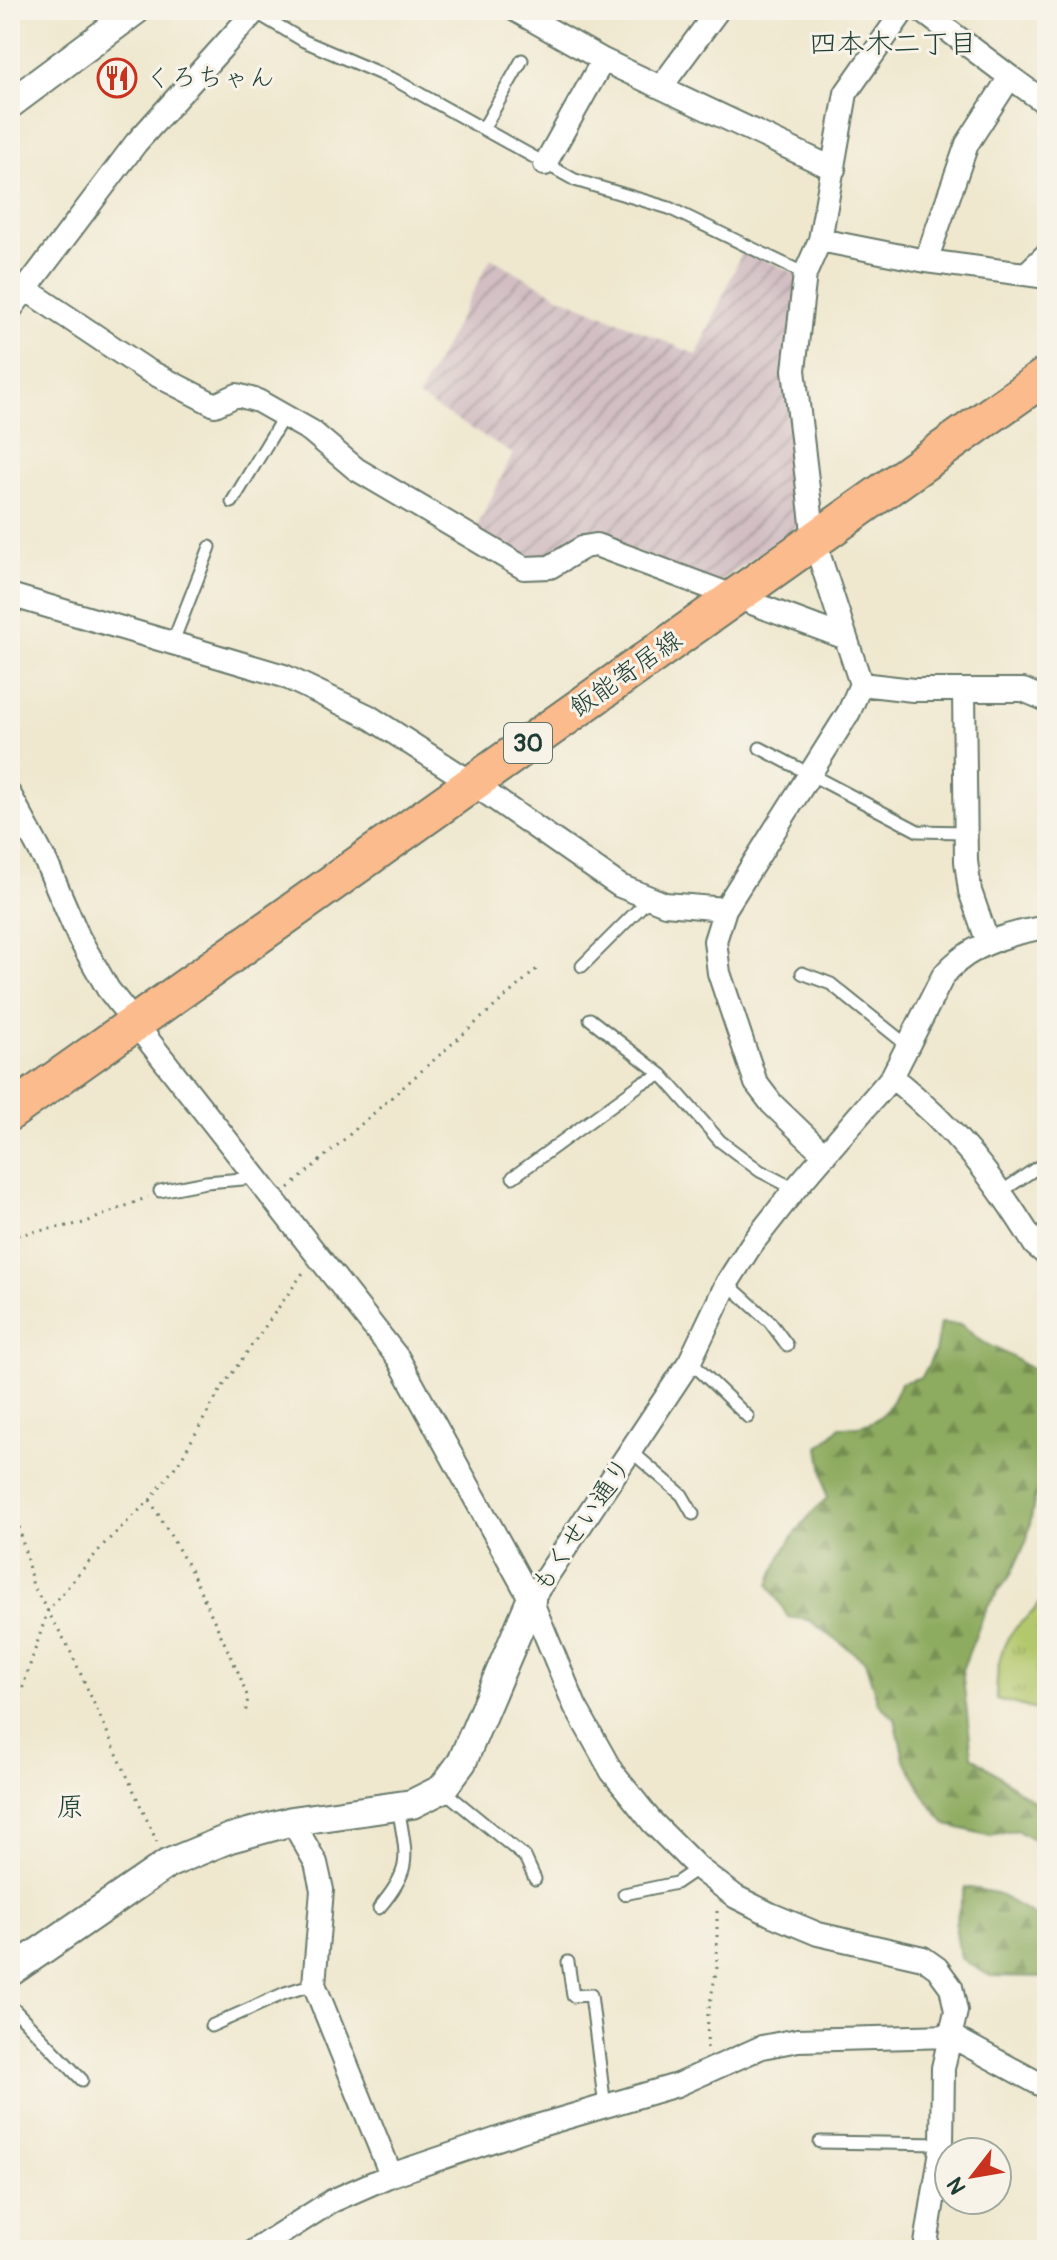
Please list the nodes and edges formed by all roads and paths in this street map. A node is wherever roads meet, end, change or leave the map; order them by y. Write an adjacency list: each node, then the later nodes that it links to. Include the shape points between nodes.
1 (136, 10): 11 (street)
2 (718, 10): 10 (street)
3 (904, 10): 15 (street, via 846,93)
4 (921, 10): 9 (street)
5 (254, 11): 13 (lane); 21 (street, via 136,143)
6 (527, 13): 8 (street)
7 (522, 60): 13 (lane)
8 (603, 60): 10 (street); 14 (street)
9 (1010, 77): 12 (street); 18 (street, via 967,144)
10 (661, 87): 15 (street)
11 (10, 104)
12 (1047, 104)
13 (483, 129): 14 (lane)
14 (545, 164): 19 (lane, via 575,180 669,208)
15 (834, 169): 16 (street)
16 (820, 240): 18 (street); 19 (street)
17 (1047, 254): 20 (street)
18 (926, 261): 20 (street)
19 (805, 274): 26 (street, via 794,370)
20 (1037, 275)
21 (24, 288): 22 (street); 24 (street, via 145,369 215,405 237,395)
22 (10, 310)
23 (1047, 375): 26 (main road, 飯能寄居線 / 30)
24 (284, 416): 25 (lane); 29 (street, via 356,469 524,568 550,567 596,545)
25 (232, 502)
26 (814, 540): 29 (main road, 飯能寄居線 / 30); 30 (street)
27 (210, 547): 31 (lane)
28 (10, 595): 31 (street)
29 (733, 598): 30 (street); 37 (main road, 飯能寄居線 / 30)
30 (846, 638): 32 (street)
31 (172, 644): 37 (street, via 284,676 368,716)
32 (861, 684): 33 (street); 36 (street)
33 (964, 690): 34 (street, via 1023,690); 39 (street)
34 (1047, 700)
35 (760, 748): 36 (lane)
36 (811, 772): 39 (lane, via 918,831); 41 (street)
37 (472, 783): 40 (street, via 620,886); 48 (main road, 飯能寄居線 / 30)
38 (10, 795): 48 (street, via 90,962)
39 (965, 832): 43 (street, via 970,891)
40 (650, 898): 41 (street); 44 (lane)
41 (725, 909): 53 (street, via 715,941 719,973 756,1083)
42 (1047, 927): 43 (street, もくせい通り)
43 (988, 943): 49 (street, もくせい通り, via 943,976)
44 (582, 966)
45 (538, 968): 60 (path)
46 (802, 973): 49 (lane, via 831,984)
47 (590, 1019): 50 (lane)
48 (133, 1023): 52 (main road, 飯能寄居線 / 30); 56 (street)
49 (908, 1046): 51 (street, もくせい通り)
50 (662, 1075): 55 (lane, via 642,1083); 57 (lane, via 720,1141)
51 (892, 1077): 53 (street, もくせい通り); 59 (street, via 939,1115)
52 (10, 1112)
53 (825, 1155): 57 (street, もくせい通り)
54 (1047, 1161): 59 (lane)
55 (513, 1177)
56 (255, 1178): 58 (lane); 60 (street)
57 (795, 1189): 64 (street, もくせい通り)
58 (160, 1191): 61 (path, via 84,1223)
59 (1001, 1192): 63 (street)
60 (274, 1201): 62 (street)
61 (10, 1236)
62 (317, 1254): 70 (path); 72 (street, via 398,1358)
63 (1047, 1255)
64 (727, 1283): 65 (lane); 66 (street, もくせい通り)
65 (787, 1345)
66 (690, 1361): 67 (lane); 68 (street, もくせい通り)
67 (748, 1417)
68 (632, 1452): 71 (lane, via 682,1495); 72 (street, もくせい通り)
69 (10, 1488): 73 (path, via 33,1586)
70 (150, 1500): 73 (path); 74 (path, via 191,1571 239,1674 248,1698)
71 (693, 1514)
72 (531, 1600): 76 (street, もくせい通り, via 462,1762); 80 (street, via 575,1706 612,1772)
73 (48, 1610): 75 (path); 79 (path)
74 (245, 1715)
75 (10, 1726)
76 (442, 1789): 77 (street); 81 (lane, via 525,1857)
77 (398, 1806): 78 (street); 84 (lane, via 407,1864)
78 (292, 1821): 79 (street, via 230,1838); 87 (street, via 316,1863 322,1890)
79 (167, 1864): 86 (street)
80 (698, 1868): 82 (street); 83 (lane, via 676,1883)
81 (535, 1879)
82 (721, 1885): 90 (street, via 818,1934 923,1958 951,1987 956,2011); 91 (path, via 706,2043)
83 (624, 1894)
84 (379, 1908)
85 (568, 1962): 94 (lane, via 573,1996 591,1995)
86 (10, 1972)
87 (314, 1984): 89 (lane); 98 (street)
88 (10, 2005): 92 (lane)
89 (211, 2026)
90 (951, 2036): 91 (street, via 798,2040 762,2047); 93 (street); 95 (street, via 943,2068)
91 (712, 2069): 94 (street)
92 (82, 2080)
93 (1047, 2088)
94 (605, 2107): 98 (street)
95 (942, 2136)
96 (820, 2142): 97 (lane)
97 (933, 2144)
98 (391, 2175): 100 (street, via 332,2201)
99 (933, 2200): 102 (street)
100 (284, 2242): 101 (street)
101 (255, 2250)
102 (925, 2250)

